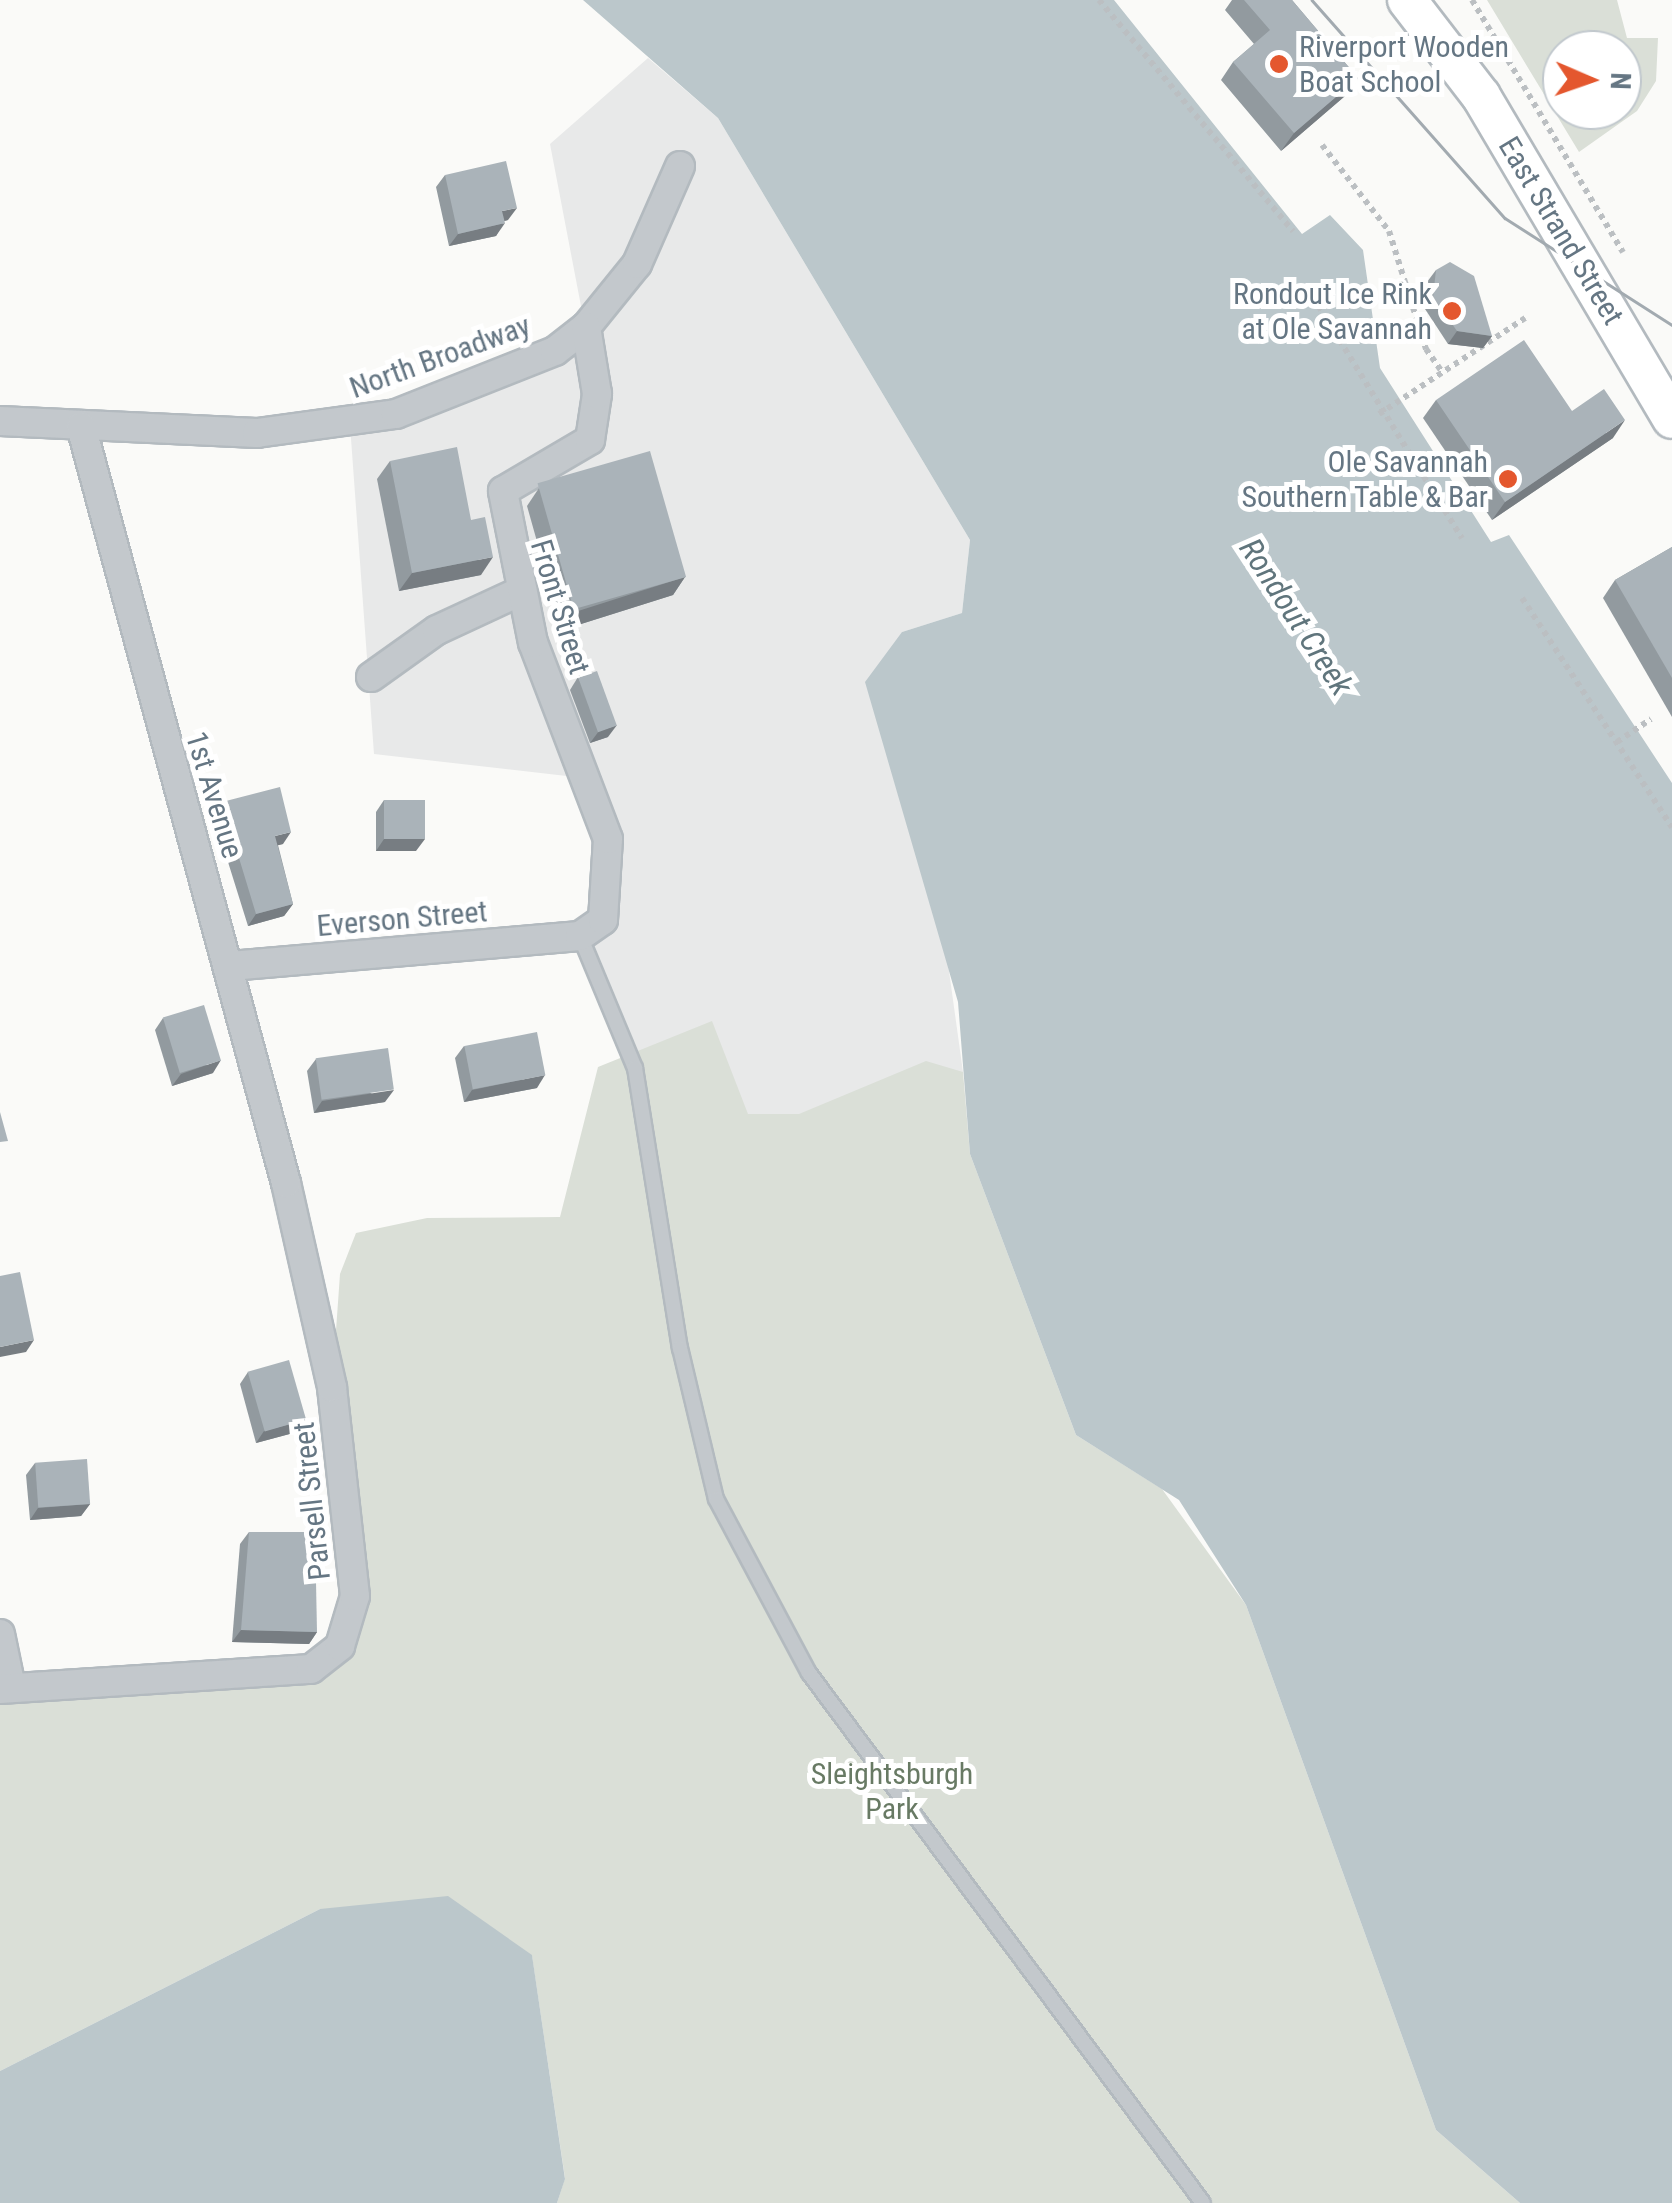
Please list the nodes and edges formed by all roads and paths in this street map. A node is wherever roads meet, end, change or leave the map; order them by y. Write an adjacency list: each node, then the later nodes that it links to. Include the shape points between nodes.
1 (1099, 0): 6 (path)
2 (1408, 0): 13 (street, East Strand Street, via 1481,96)
3 (1472, 0): 7 (path)
4 (1322, 145): 11 (path, via 1388,231 1426,349)
5 (680, 166): 10 (street, North Broadway, via 638,264)
6 (1293, 231)
7 (1623, 252)
8 (1308, 289): 12 (path)
9 (1524, 318): 11 (path)
10 (586, 328): 15 (street, North Broadway, via 554,350 350,425 256,433); 17 (street, Front Street, via 597,394 590,440 503,491)
11 (1443, 373): 12 (path)
12 (1379, 414): 16 (path)
13 (1672, 419)
14 (0, 421): 15 (street, North Broadway)
15 (81, 426): 24 (street, 1st Avenue)
16 (1462, 538)
17 (519, 592): 19 (street, via 437,630); 23 (street, Front Street, via 608,839 604,920)
18 (1522, 598): 21 (path)
19 (371, 677)
20 (1651, 720): 21 (path)
21 (1617, 742): 22 (path)
22 (1672, 828)
23 (580, 936): 24 (street, Everson Street); 28 (lane, via 636,1068 680,1348 716,1499 809,1673)
24 (230, 966): 25 (street, 1st Avenue)
25 (286, 1183): 27 (street, Parsell Street, via 355,1536 355,1596 340,1646 312,1669 281,1675)
26 (0, 1634): 27 (street)
27 (5, 1688)
28 (1204, 2203)

